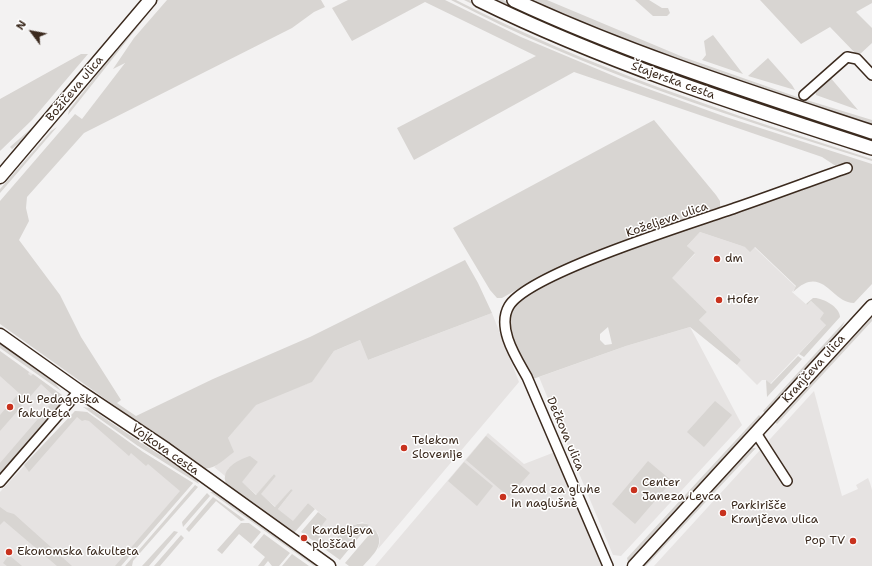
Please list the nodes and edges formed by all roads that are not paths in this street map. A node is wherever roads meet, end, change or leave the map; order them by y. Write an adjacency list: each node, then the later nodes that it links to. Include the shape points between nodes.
1 (150, 0): 9 (street, Božičeva ulica)
2 (479, 0): 7 (main road, Štajerska cesta, via 551,34 647,72)
3 (514, 0): 6 (main road, Štajerska cesta, via 660,61)
4 (872, 75): 5 (street, via 857,59 847,57)
5 (804, 95)
6 (872, 132)
7 (872, 148)
8 (847, 168): 11 (street, Koželjeva ulica, via 577,265 532,287 513,301)
9 (0, 177)
10 (872, 306): 14 (street, Kranjčeva ulica)
11 (506, 312): 18 (street, Dečkova ulica, via 506,327 512,347)
12 (0, 335): 13 (street, Vojkova cesta)
13 (78, 391): 16 (street); 17 (street, Vojkova cesta, via 166,449)
14 (756, 433): 15 (street); 19 (street, Kranjčeva ulica)
15 (787, 481)
16 (0, 482)
17 (329, 566)
18 (608, 566)
19 (634, 566)

